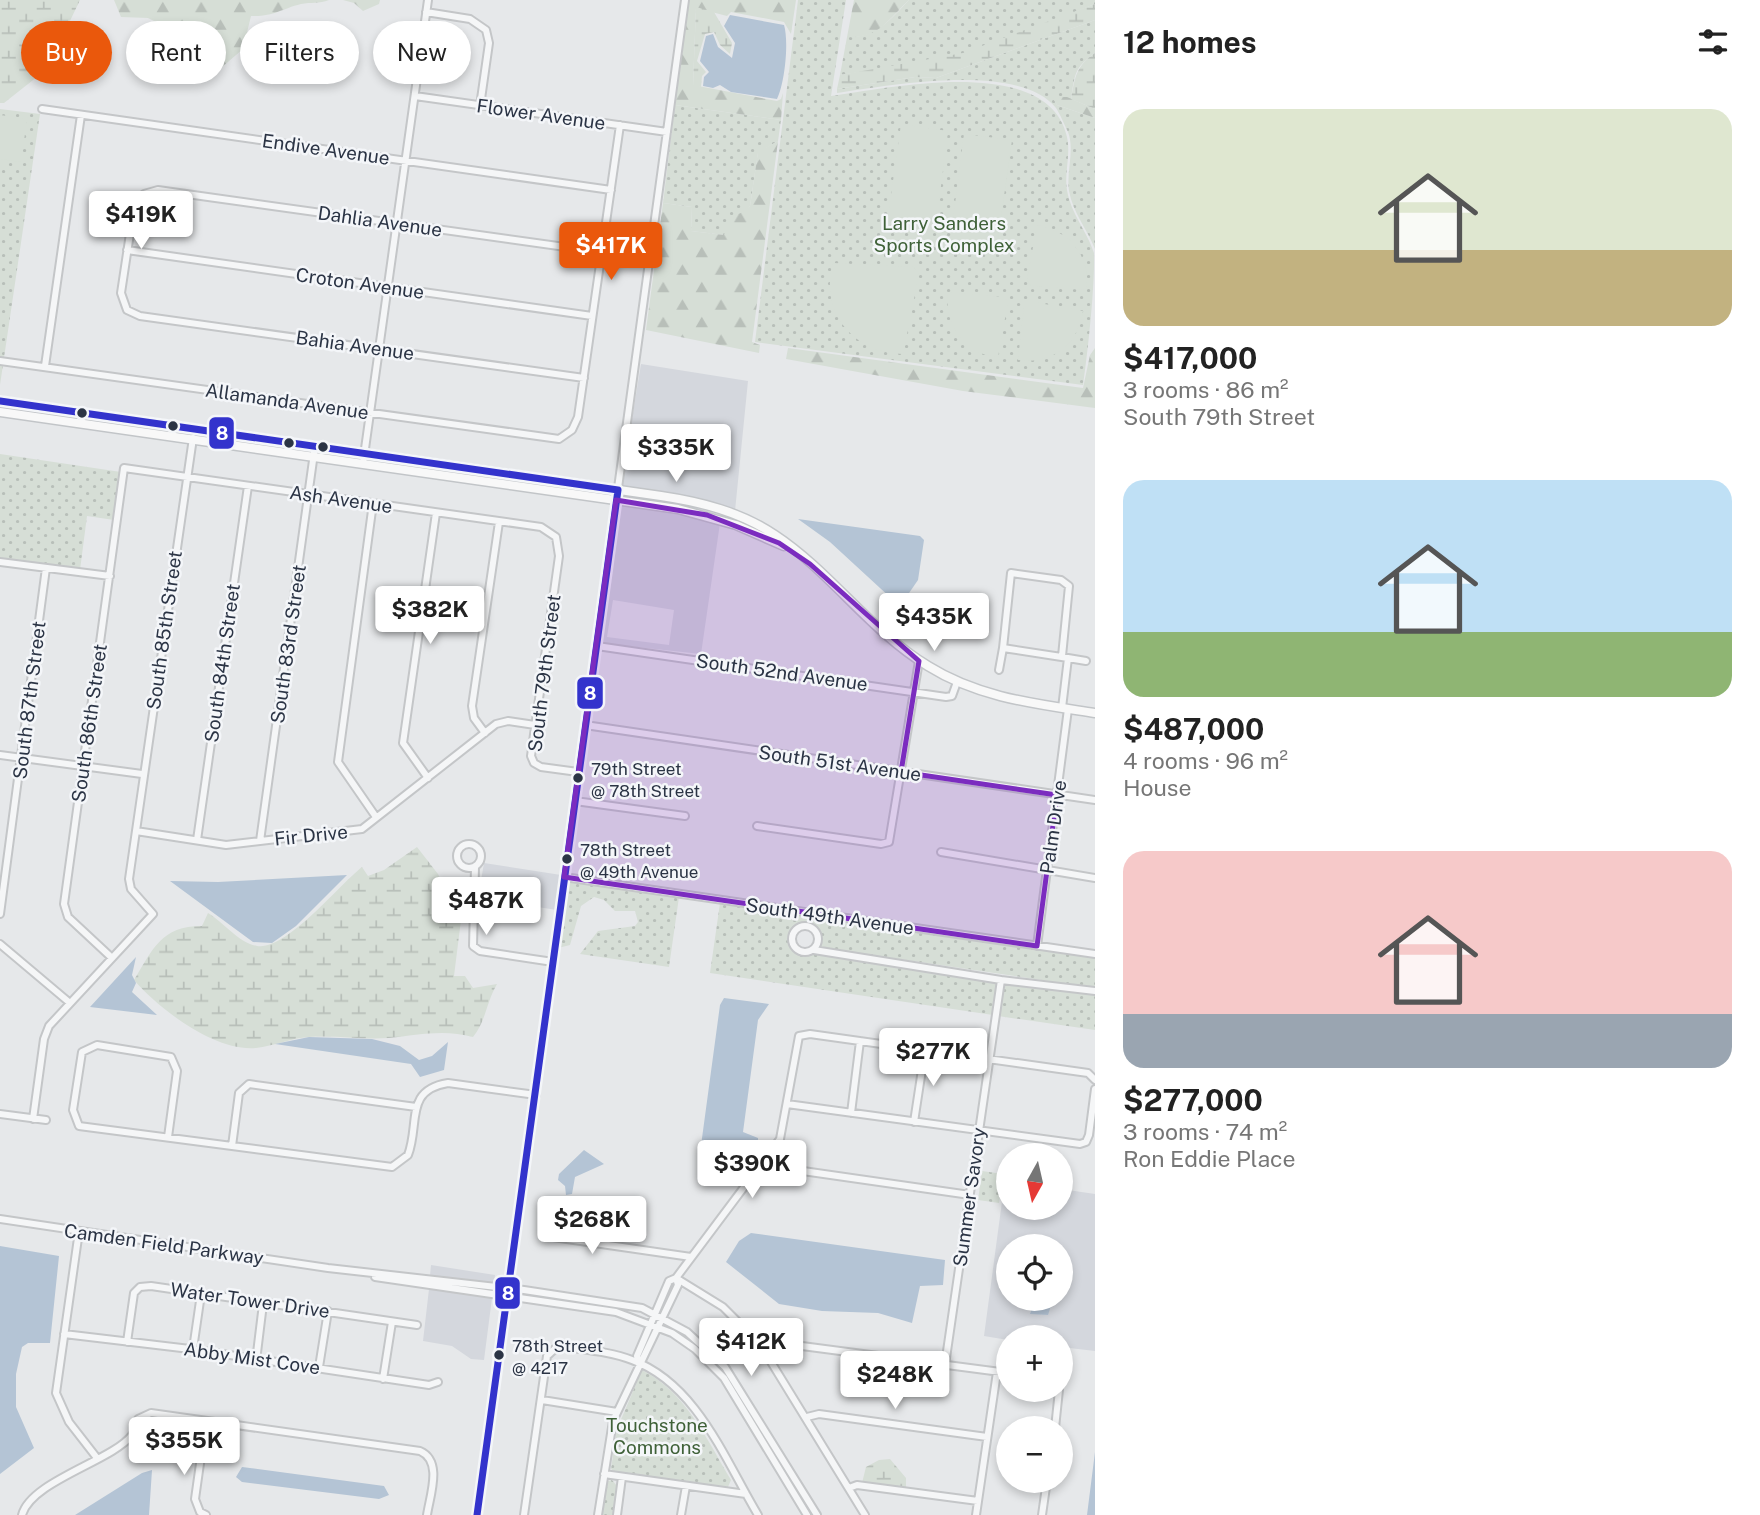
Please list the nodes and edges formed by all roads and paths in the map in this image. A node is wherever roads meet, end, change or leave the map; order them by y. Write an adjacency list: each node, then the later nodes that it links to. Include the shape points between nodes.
1 (428, 0): 3 (street)
2 (685, 0): 9 (street)
3 (426, 12): 4 (street); 5 (street, via 470,19 486,30 489,43)
4 (415, 96): 5 (street, Flower Avenue); 10 (street)
5 (480, 106): 8 (street, Flower Avenue)
6 (41, 109): 7 (street, Endive Avenue)
7 (81, 115): 10 (street, Endive Avenue); 19 (street)
8 (620, 125): 9 (street, Flower Avenue); 11 (street)
9 (667, 132): 37 (street)
10 (406, 160): 11 (street, Endive Avenue); 12 (street)
11 (611, 190): 14 (street)
12 (397, 223): 13 (street, Dahlia Avenue, via 158,190 138,199); 14 (street, Dahlia Avenue); 15 (street)
13 (127, 250): 15 (street, Croton Avenue); 17 (street, Bahia Avenue, via 121,293 127,310 139,316)
14 (601, 252): 16 (street)
15 (388, 287): 16 (street, Croton Avenue); 17 (street)
16 (592, 316): 20 (street)
17 (379, 348): 20 (street, Bahia Avenue); 24 (street)
18 (0, 361): 19 (street, Allamanda Avenue)
19 (45, 366): 24 (street, Allamanda Avenue)
20 (584, 378): 24 (street, Allamanda Avenue, via 578,417 572,430 559,439)
21 (0, 401): 22 (main road)
22 (62, 410): 25 (main road); 26 (main road)
23 (2, 411): 25 (main road)
24 (370, 412): 29 (street)
25 (61, 421): 27 (main road)
26 (194, 429): 27 (street, South 85th Street); 28 (main road)
27 (192, 439): 30 (main road); 34 (street, South 85th Street)
28 (315, 446): 29 (main road); 30 (street, South 83rd Street)
29 (364, 453): 31 (street); 33 (main road)
30 (314, 457): 31 (main road); 38 (street, South 83rd Street)
31 (363, 463): 35 (main road)
32 (124, 468): 34 (street, Ash Avenue); 47 (street, South 86th Street)
33 (492, 471): 35 (main road); 37 (main road)
34 (186, 477): 36 (street, Ash Avenue); 66 (street, South 85th Street)
35 (490, 482): 39 (main road)
36 (247, 486): 38 (street, Ash Avenue); 75 (street, South 84th Street)
37 (618, 490): 39 (street); 44 (main road, via 712,506 766,529)
38 (309, 495): 40 (street, Ash Avenue); 76 (street, South 83rd Street)
39 (616, 500): 44 (main road, via 707,515); 48 (street)
40 (373, 503): 41 (street, Ash Avenue); 72 (street, via 338,762)
41 (436, 513): 42 (street, Ash Avenue); 67 (street, via 403,743)
42 (499, 522): 43 (street, Ash Avenue, via 541,527); 60 (street, via 472,706)
43 (556, 537): 58 (street, South 79th Street, via 559,556)
44 (796, 552): 51 (main road)
45 (0, 562): 46 (street)
46 (46, 568): 47 (street); 62 (street, South 87th Street)
47 (110, 576): 63 (street, South 86th Street)
48 (597, 646): 55 (street, South 52nd Avenue); 59 (street)
49 (1003, 648): 50 (street); 50 (street, Palm Drive, via 1011,573 1058,579 1069,588); 53 (street)
50 (1065, 657): 52 (street); 56 (street, Palm Drive)
51 (919, 661): 54 (main road); 55 (street)
52 (1086, 661)
53 (999, 670)
54 (957, 682): 55 (street, South 52nd Avenue, via 949,697); 56 (main road, via 1005,698)
55 (912, 691): 65 (street)
56 (1065, 708): 57 (main road); 68 (street, Palm Drive)
57 (1095, 713)
58 (535, 725): 60 (street, Fir Drive, via 508,722); 64 (street, South 79th Street, via 534,763)
59 (585, 726): 64 (street); 65 (street, South 51st Avenue)
60 (485, 733): 67 (street, Fir Drive)
61 (0, 755): 62 (street)
62 (22, 758): 63 (street); 82 (street, South 87th Street)
63 (83, 766): 66 (street); 87 (street, South 86th Street, via 64,904 68,917)
64 (579, 772): 70 (street)
65 (901, 772): 68 (street, South 51st Avenue); 73 (street, via 889,842)
66 (142, 774): 74 (street, South 85th Street)
67 (428, 778): 72 (street, Fir Drive)
68 (1057, 795): 69 (street, South 51st Avenue); 79 (street, Palm Drive)
69 (1095, 800)
70 (575, 801): 71 (street); 80 (street)
71 (685, 816)
72 (376, 817): 76 (street, Fir Drive, via 352,832)
73 (757, 826)
74 (136, 831): 75 (street, Fir Drive); 87 (street, South 85th Street, via 131,889 153,914)
75 (197, 840): 76 (street, Fir Drive, via 226,845)
76 (260, 841)
77 (941, 852): 79 (street)
78 (475, 867): 88 (street, via 472,946)
79 (1047, 868): 81 (street); 84 (street, Palm Drive)
80 (564, 877): 84 (street, South 49th Avenue); 88 (street)
81 (1095, 878)
82 (0, 914)
83 (0, 944): 91 (street)
84 (1037, 946): 86 (street, South 49th Avenue)
85 (814, 950): 85 (street, via 801,952 794,947 794,931 802,926 814,929 818,941); 89 (street)
86 (1095, 954)
87 (111, 958): 91 (street)
88 (553, 962): 97 (street)
89 (1001, 980): 90 (street); 94 (street, Summer Savory)
90 (1095, 991)
91 (70, 1003): 102 (street, via 49,1026 44,1039)
92 (860, 1041): 93 (street); 98 (street, via 799,1036); 100 (street)
93 (925, 1050): 94 (street); 104 (street)
94 (989, 1059): 95 (street, via 1088,1073); 105 (street, Summer Savory)
95 (1095, 1080)
96 (1095, 1089): 105 (street, via 1086,1143)
97 (536, 1095): 99 (street, via 448,1083 426,1090); 116 (street)
98 (787, 1104): 100 (street); 108 (street, via 780,1139)
99 (416, 1107): 107 (street, via 410,1150 405,1160 392,1167); 107 (street, via 249,1084 239,1093)
100 (851, 1113): 104 (street)
101 (0, 1114): 102 (street)
102 (33, 1119): 103 (street)
103 (46, 1120)
104 (915, 1122): 105 (street)
105 (979, 1131): 109 (street, Summer Savory)
106 (168, 1137): 106 (street, via 79,1126 73,1110 82,1052 97,1045 171,1057 177,1071); 107 (street)
107 (232, 1146)
108 (761, 1165): 109 (street); 113 (street)
109 (970, 1195): 133 (street, Summer Savory)
110 (550, 1207): 113 (street, via 546,1236)
111 (0, 1219): 112 (street, Camden Field Parkway)
112 (79, 1231): 114 (street, Camden Field Parkway); 127 (street)
113 (691, 1257): 115 (street)
114 (328, 1268): 116 (street, Camden Field Parkway); 118 (street, Camden Field Parkway)
115 (676, 1278): 121 (street, via 669,1282); 122 (street, via 678,1285); 130 (street, via 731,1314)
116 (508, 1288): 118 (street); 121 (street, Camden Field Parkway, via 622,1303)
117 (201, 1294): 119 (street, Water Tower Drive); 128 (street, Water Tower Drive, via 140,1287 134,1293); 129 (street)
118 (506, 1297): 124 (street, Camden Field Parkway, via 625,1314); 155 (street)
119 (263, 1304): 120 (street, Water Tower Drive); 131 (street)
120 (328, 1311): 123 (street, Water Tower Drive); 134 (street)
121 (655, 1314): 122 (street, Camden Field Parkway); 124 (street)
122 (663, 1318): 126 (street); 162 (street, Camden Field Parkway, via 699,1342 730,1372)
123 (392, 1322): 125 (street, Water Tower Drive); 136 (street)
124 (651, 1323): 126 (street, Camden Field Parkway); 132 (street, via 637,1356)
125 (417, 1325)
126 (659, 1326): 132 (street); 161 (street, Camden Field Parkway, via 695,1349 723,1377)
127 (64, 1334): 128 (street, Abby Mist Cove); 144 (street, via 56,1393 69,1422)
128 (127, 1342): 129 (street, Abby Mist Cove)
129 (193, 1349): 131 (street, Abby Mist Cove)
130 (771, 1359): 133 (street, via 788,1347 802,1346); 141 (street)
131 (256, 1361): 134 (street, Abby Mist Cove)
132 (639, 1363): 139 (street, via 558,1346 547,1356); 140 (street); 150 (street, via 669,1381 690,1402)
133 (945, 1365): 135 (street)
134 (319, 1367): 136 (street, Abby Mist Cove)
135 (996, 1372)
136 (383, 1378): 138 (street, Abby Mist Cove, via 429,1385)
137 (996, 1378): 143 (street)
138 (438, 1382)
139 (542, 1400): 140 (street); 156 (street)
140 (617, 1412): 145 (street)
141 (807, 1417): 143 (street, via 819,1414); 148 (street)
142 (206, 1422): 144 (street, via 143,1415 132,1436); 153 (street, via 195,1499); 154 (street, via 419,1451 432,1460 434,1469)
143 (987, 1437): 151 (street)
144 (97, 1458): 152 (street, via 41,1492 24,1506)
145 (604, 1474): 146 (street); 157 (street)
146 (622, 1477): 147 (street); 158 (street)
147 (685, 1486): 150 (street); 159 (street)
148 (849, 1488): 151 (street, via 857,1485); 163 (street)
149 (1045, 1493): 165 (street)
150 (746, 1494): 160 (street)
151 (978, 1501): 164 (street)
152 (22, 1515)
153 (206, 1515)
154 (427, 1515)
155 (477, 1515)
156 (524, 1515)
157 (598, 1515)
158 (617, 1515)
159 (681, 1515)
160 (758, 1515)
161 (807, 1515)
162 (817, 1515)
163 (865, 1515)
164 (976, 1515)
165 (1042, 1515)

